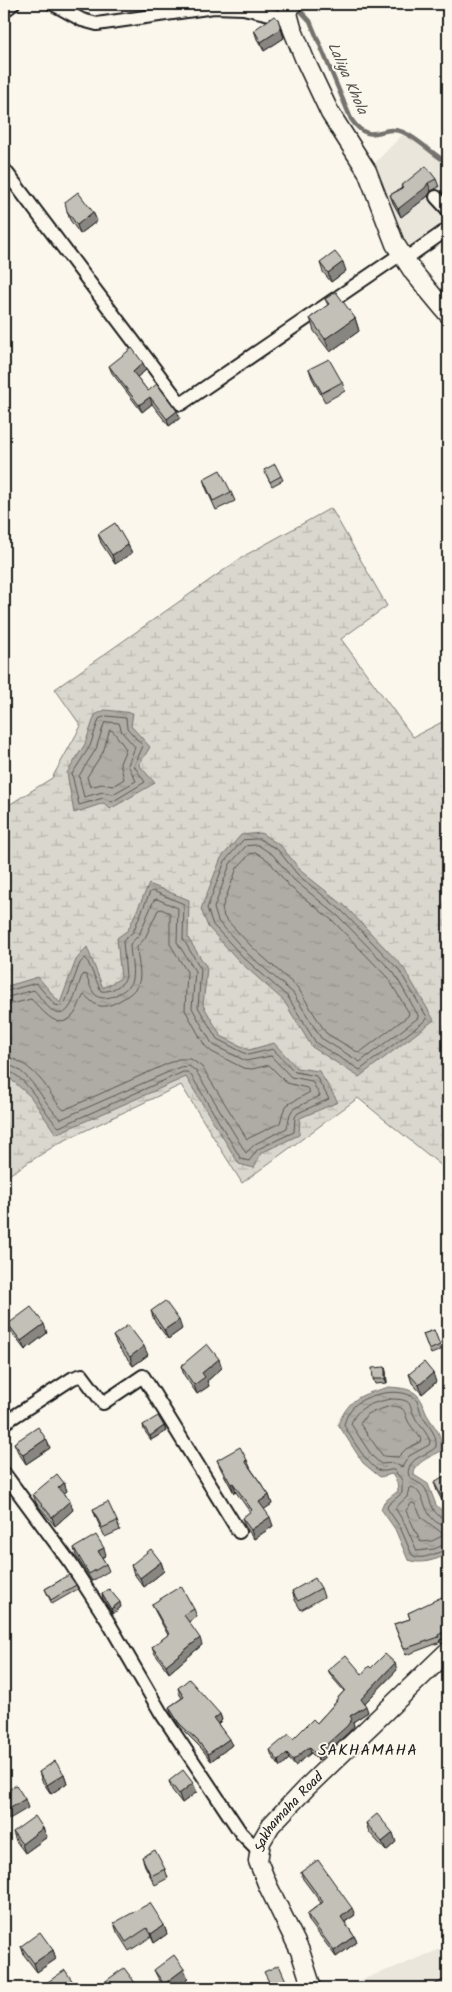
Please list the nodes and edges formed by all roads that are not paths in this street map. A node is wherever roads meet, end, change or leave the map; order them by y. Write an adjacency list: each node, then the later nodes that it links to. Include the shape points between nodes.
1 (14, 4): 3 (street)
2 (53, 4): 4 (street, via 82,20 97,24 214,7 243,8 274,15)
3 (4, 11)
4 (290, 13): 9 (street, via 305,60 330,113 368,171 395,244)
5 (4, 169): 9 (street, via 181,404)
6 (436, 197): 7 (street)
7 (448, 210)
8 (448, 229): 9 (street)
9 (403, 256): 10 (street)
10 (448, 314)
11 (4, 1423): 13 (street, via 73,1378 82,1375 103,1403 143,1376)
12 (4, 1473): 15 (street, via 108,1620 161,1713 241,1833)
13 (239, 1532)
14 (448, 1651): 15 (street, Sakhamaha Road, via 271,1825)
15 (259, 1851): 16 (street, Sakhamaha Road, via 258,1861 300,1951)
16 (312, 1988)

